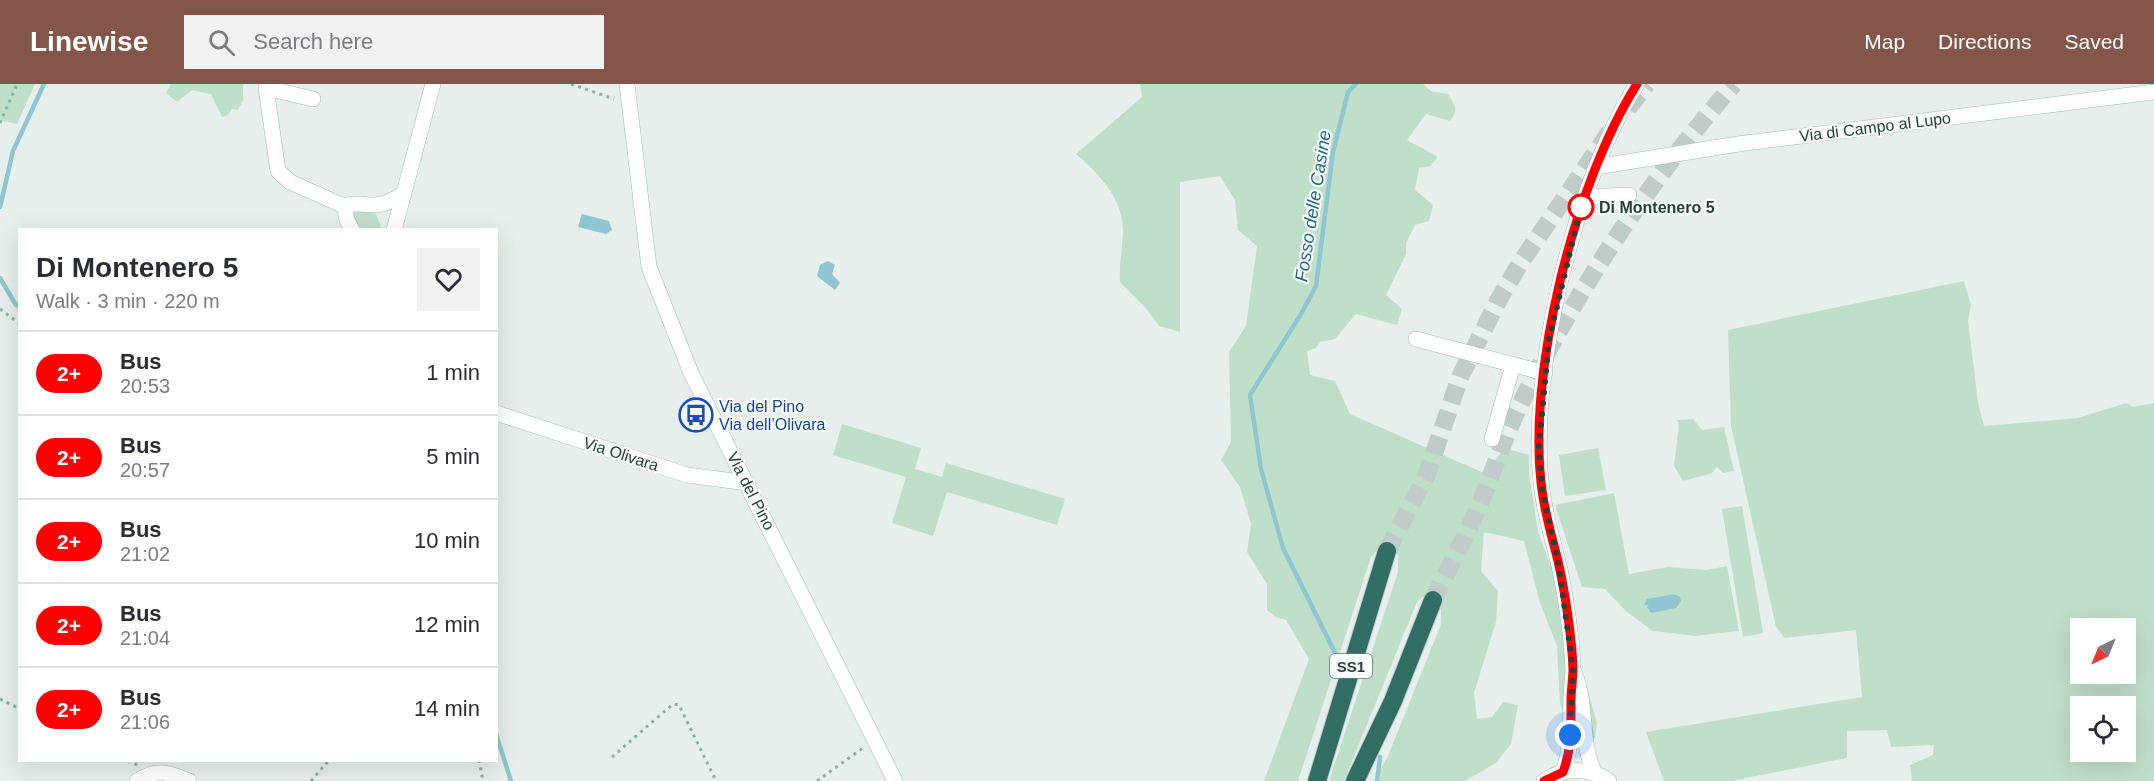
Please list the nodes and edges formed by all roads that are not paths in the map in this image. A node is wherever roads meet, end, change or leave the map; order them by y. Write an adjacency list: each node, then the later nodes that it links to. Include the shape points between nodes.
1 (433, 84): 7 (street)
2 (627, 84): 20 (street, Via del Pino, via 649,267 691,373)
3 (1637, 84): 6 (street)
4 (2154, 92): 6 (street, Via di Campo al Lupo, via 1738,144)
5 (313, 99): 11 (street, via 266,88 278,171 290,182)
6 (1596, 166): 9 (street)
7 (404, 194): 10 (street); 14 (street)
8 (1629, 195): 9 (street)
9 (1585, 197): 17 (street, via 1555,310)
10 (374, 205): 11 (street, via 357,202); 13 (street)
11 (344, 206): 12 (street)
12 (351, 228)
13 (391, 228)
14 (393, 228)
15 (1416, 339): 16 (street)
16 (1513, 365): 17 (street); 19 (street)
17 (1545, 373): 23 (street, via 1539,447 1542,489 1558,561)
18 (498, 414): 20 (street, Via Olivara, via 687,475)
19 (1492, 439)
20 (748, 483): 28 (street, Via del Pino)
21 (1387, 551): 29 (highway, SS1)
22 (1433, 600): 30 (highway, via 1389,710)
23 (1573, 669): 24 (street, via 1569,755); 25 (street, via 1582,692 1587,758)
24 (1563, 772): 25 (street); 31 (street)
25 (1595, 773): 32 (street)
26 (137, 781): 27 (street, via 152,772)
27 (189, 781)
28 (895, 781)
29 (1317, 781)
30 (1355, 781)
31 (1544, 781)
32 (1609, 781)

